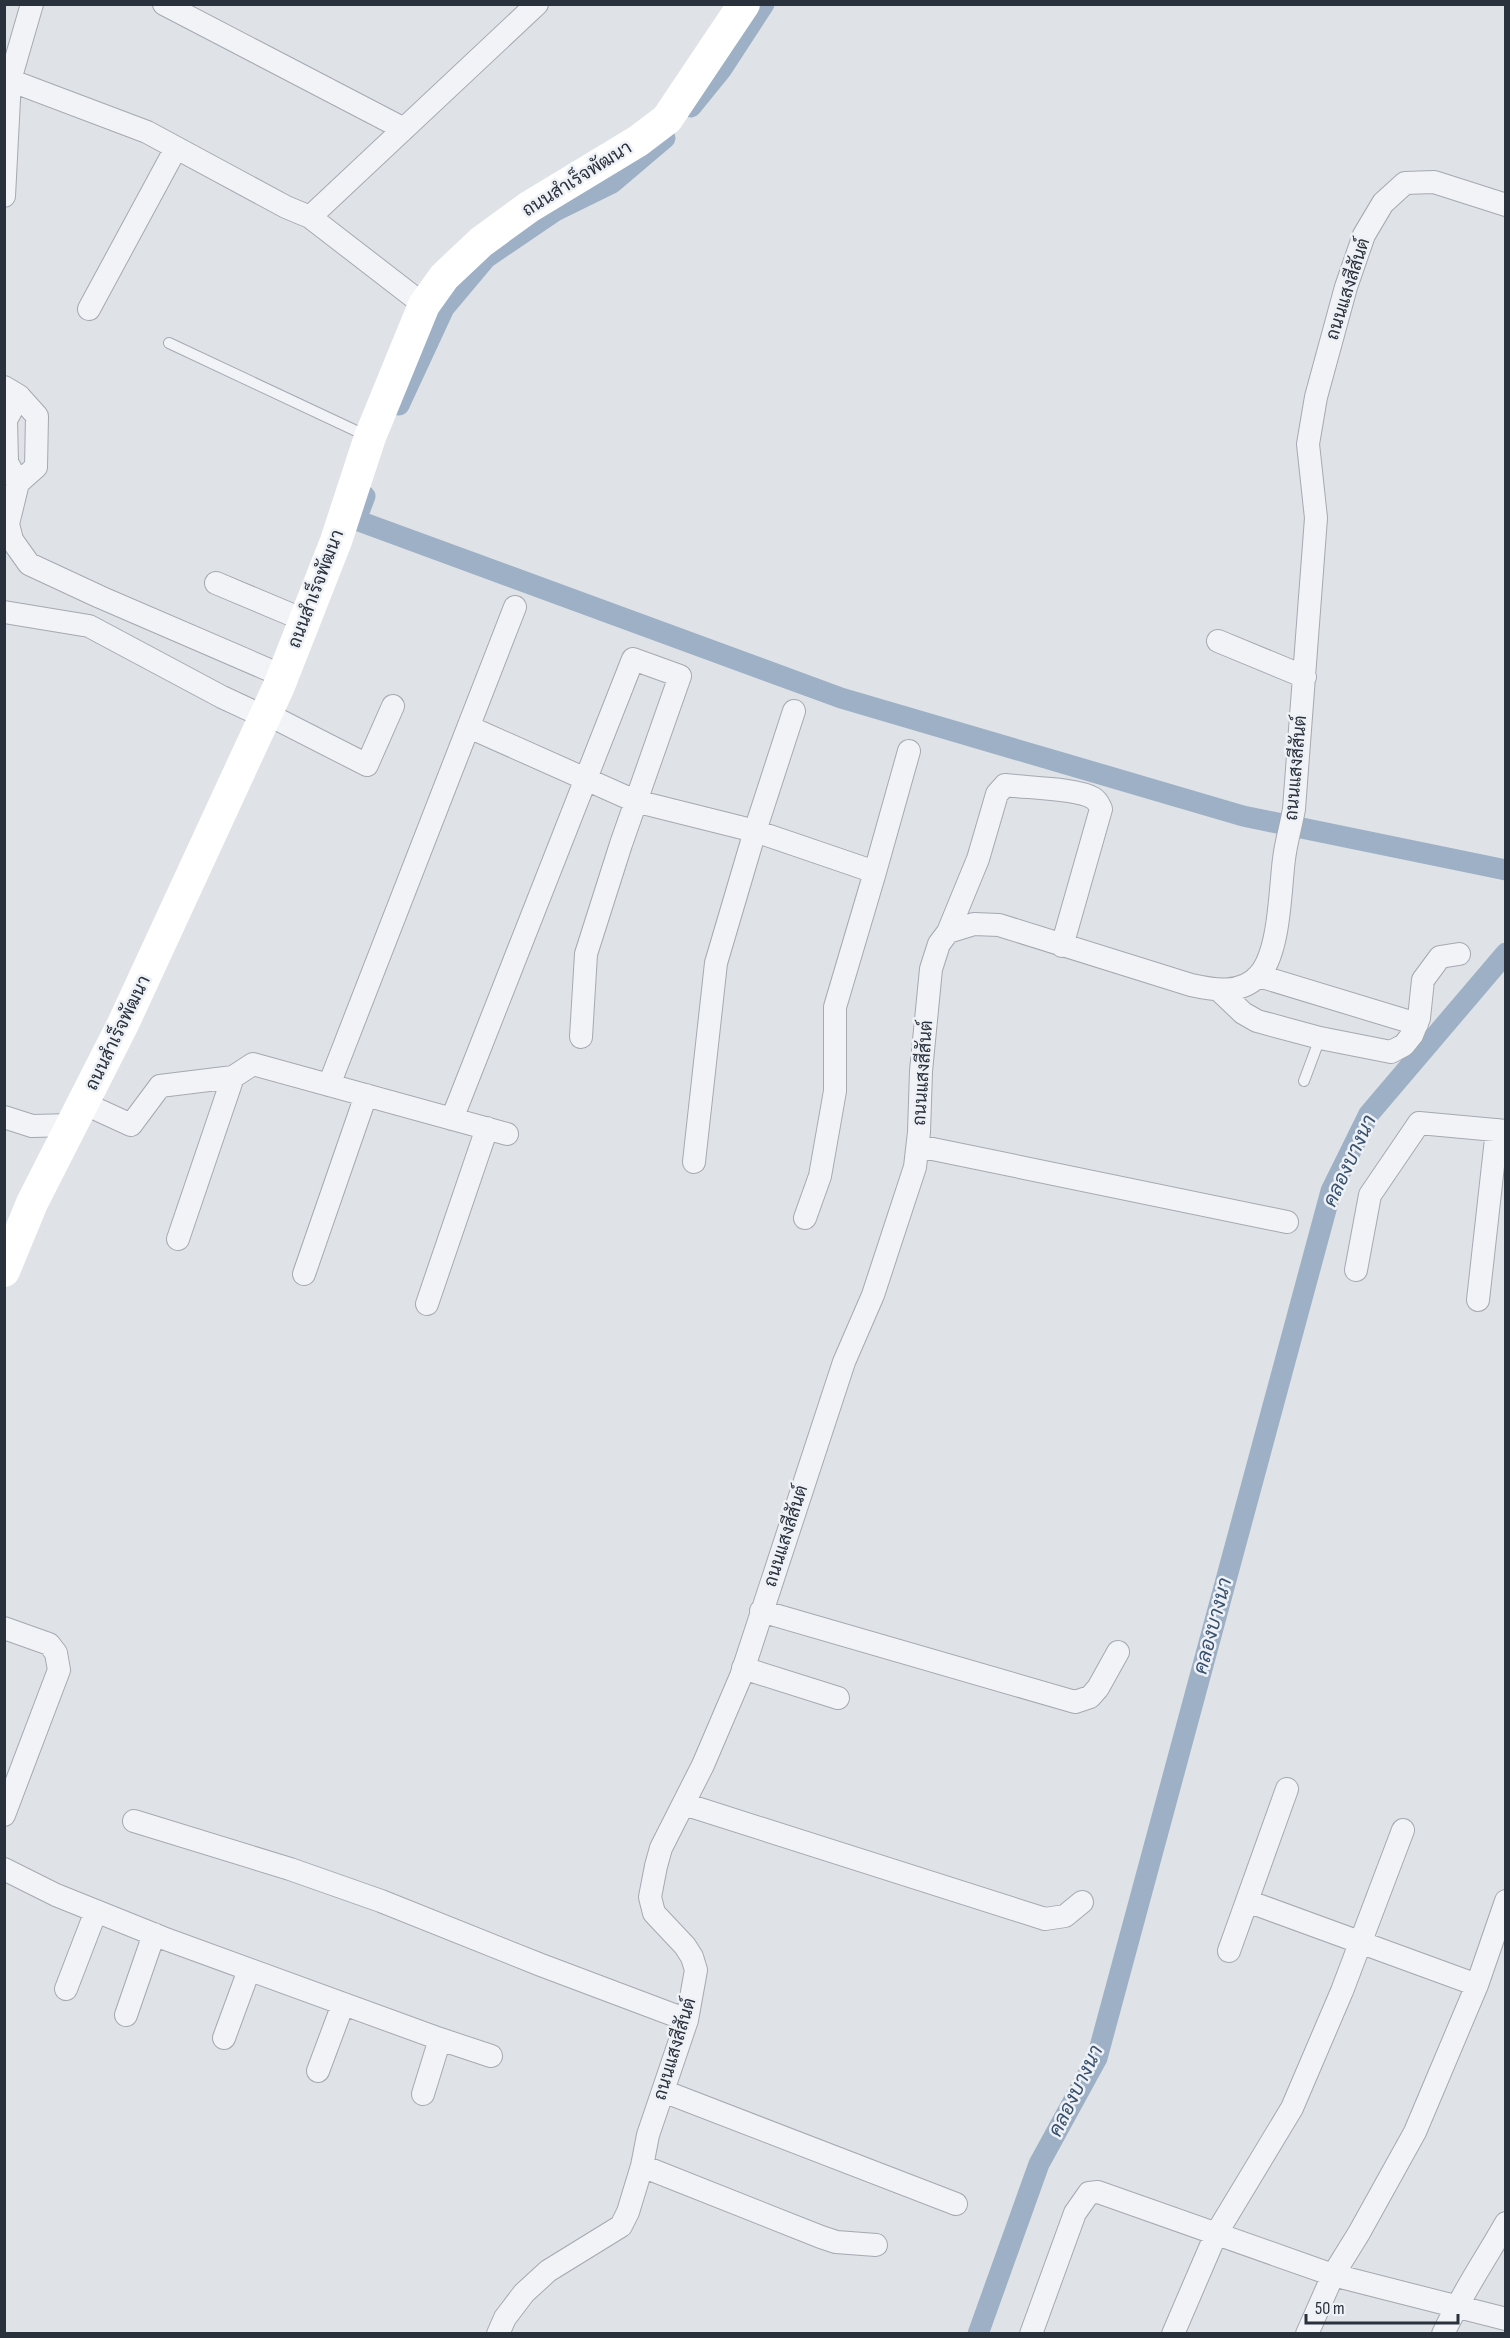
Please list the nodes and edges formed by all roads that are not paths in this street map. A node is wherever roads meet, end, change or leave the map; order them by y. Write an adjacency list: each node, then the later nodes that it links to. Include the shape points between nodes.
1 (32, 4): 6 (street)
2 (164, 4): 5 (street)
3 (537, 4): 7 (street)
4 (742, 5): 12 (street, ถนนสำเร็จพัฒนา, via 667,119 529,207 482,242 444,277)
5 (195, 12): 7 (street)
6 (7, 79): 8 (street, via 147,132); 9 (street)
7 (404, 129): 11 (street)
8 (176, 148): 11 (street); 13 (street)
9 (4, 196)
10 (1506, 205): 24 (street, ถนนแสงสีสันต์, via 1434,182 1405,183 1383,203 1364,236 1316,397 1308,444 1316,518)
11 (310, 217): 12 (street)
12 (424, 305): 16 (street, ถนนสำเร็จพัฒนา)
13 (89, 309)
14 (169, 343): 16 (lane)
15 (12, 391): 17 (street, via 6,420 7,462); 17 (street, via 37,416 36,467)
16 (365, 449): 21 (street, ถนนสำเร็จพัฒนา, via 336,541)
17 (18, 483): 23 (street, via 8,524 12,540 29,564)
18 (216, 583): 21 (street)
19 (515, 608): 28 (street)
20 (4, 612): 27 (street, via 89,626)
21 (304, 620): 23 (street, ถนนสำเร็จพัฒนา)
22 (1218, 641): 24 (street)
23 (283, 676): 27 (street, ถนนสำเร็จพัฒนา)
24 (1305, 677): 37 (street, ถนนแสงสีสันต์, via 1294,809 1277,926)
25 (393, 706): 27 (street, via 367,765)
26 (794, 711): 32 (street)
27 (266, 715): 46 (street, ถนนสำเร็จพัฒนา, via 123,1024)
28 (469, 727): 30 (street); 44 (street)
29 (909, 751): 33 (street)
30 (585, 779): 31 (street); 31 (street, via 633,659 680,676); 48 (street)
31 (635, 801): 32 (street); 40 (street, via 586,954)
32 (755, 831): 33 (street); 51 (street, via 716,963)
33 (875, 873): 52 (street, via 835,1007 835,1091 820,1176)
34 (948, 932): 35 (street, via 974,924 999,925); 35 (street, ถนนแสงสีสันต์, via 978,859 997,794 1005,785 1081,793 1093,798 1101,809); 50 (street, ถนนแสงสีสันต์, via 939,944 931,969)
35 (1062, 946): 38 (street)
36 (1459, 954): 39 (street, via 1440,957 1423,980)
37 (1259, 976): 38 (street, via 1239,987); 39 (street)
38 (1220, 991): 41 (street, via 1257,1022)
39 (1417, 1024): 41 (street, via 1404,1045 1391,1052)
40 (581, 1037)
41 (1320, 1038): 43 (lane)
42 (233, 1077): 44 (street, via 253,1064); 46 (street, via 160,1086 131,1125); 54 (street)
43 (1304, 1081)
44 (329, 1085): 45 (street)
45 (366, 1095): 48 (street); 57 (street)
46 (77, 1114): 47 (street, via 32,1126); 55 (street, ถนนสำเร็จพัฒนา)
47 (4, 1117)
48 (452, 1119): 59 (street, via 497,1131)
49 (1501, 1131): 56 (street, via 1419,1123 1370,1195); 58 (street)
50 (918, 1146): 53 (street); 60 (street, ถนนแสงสีสันต์, via 886,1257 844,1362)
51 (694, 1162)
52 (805, 1218)
53 (1287, 1222)
54 (178, 1239)
55 (8, 1252)
56 (1356, 1270)
57 (304, 1274)
58 (1478, 1300)
59 (427, 1304)
60 (761, 1611): 62 (street, via 1075,1702 1090,1697 1098,1688); 63 (street, ถนนแสงสีสันต์)
61 (4, 1628): 67 (street, via 49,1644 56,1653 59,1670)
62 (1118, 1652)
63 (743, 1668): 64 (street); 66 (street, ถนนแสงสีสันต์)
64 (838, 1698)
65 (1287, 1789): 71 (street)
66 (684, 1804): 73 (street, via 1045,1919 1065,1916); 83 (street, ถนนแสงสีสันต์, via 661,1848 650,1898 654,1913 678,1936 696,1970)
67 (4, 1815)
68 (134, 1821): 83 (street, via 381,1900)
69 (1403, 1830): 76 (street)
70 (4, 1869): 74 (street)
71 (1247, 1900): 76 (street); 77 (street)
72 (1506, 1901): 79 (street)
73 (1082, 1902)
74 (96, 1911): 75 (street); 80 (street)
75 (154, 1934): 78 (street); 82 (street)
76 (1359, 1943): 79 (street); 93 (street, via 1292,2108)
77 (1229, 1950)
78 (249, 1970): 81 (street); 84 (street)
79 (1477, 1985): 95 (street, via 1415,2132)
80 (66, 1989)
81 (343, 2004): 85 (street); 87 (street)
82 (126, 2015)
83 (687, 2020): 88 (street, ถนนแสงสีสันต์)
84 (224, 2038)
85 (440, 2039): 86 (street); 89 (street)
86 (491, 2056)
87 (318, 2071)
88 (663, 2091): 90 (street, ถนนแสงสีสันต์); 91 (street)
89 (423, 2094)
90 (642, 2166): 94 (street, via 821,2237); 98 (street, ถนนแสงสีสันต์, via 621,2226 548,2271 524,2293)
91 (956, 2204)
92 (1506, 2223): 96 (street)
93 (1216, 2234): 95 (street); 99 (street, via 1098,2192 1089,2193 1075,2213); 100 (street)
94 (876, 2245)
95 (1333, 2275): 96 (street); 101 (street)
96 (1456, 2306): 97 (street); 102 (street)
97 (1506, 2319)
98 (498, 2334)
99 (1031, 2334)
100 (1173, 2334)
101 (1307, 2334)
102 (1443, 2334)

